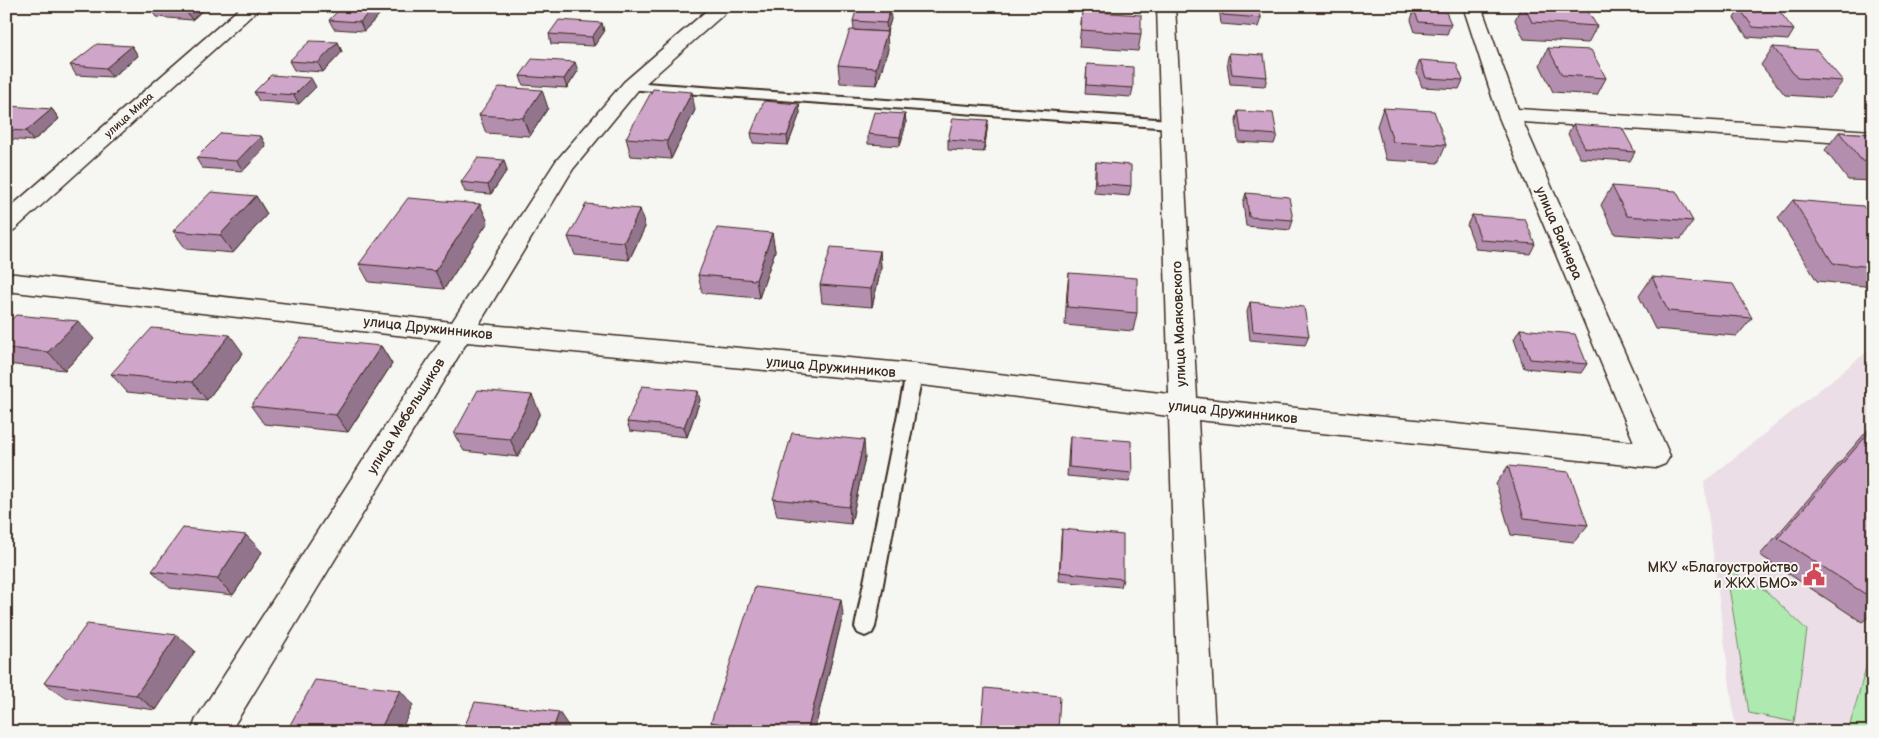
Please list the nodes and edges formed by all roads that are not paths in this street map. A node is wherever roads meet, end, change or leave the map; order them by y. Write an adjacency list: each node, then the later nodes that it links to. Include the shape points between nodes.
1 (252, 6): 9 (street, улица Мира)
2 (724, 6): 5 (street, улица Мебельщиков)
3 (1166, 6): 7 (street, улица Маяковского)
4 (1472, 6): 6 (street, улица Вайнера)
5 (630, 86): 7 (lane); 11 (street, улица Мебельщиков, via 564,166)
6 (1509, 115): 8 (street); 14 (street, улица Вайнера)
7 (1171, 124): 13 (street, улица Маяковского)
8 (1873, 138)
9 (6, 224)
10 (6, 282): 11 (street, улица Дружинников)
11 (458, 332): 12 (street, улица Дружинников); 16 (street, улица Мебельщиков)
12 (914, 374): 13 (street, улица Дружинников); 15 (lane)
13 (1182, 407): 14 (street, улица Дружинников); 17 (street, улица Маяковского)
14 (1655, 456)
15 (865, 627)
16 (209, 732)
17 (1198, 732)

